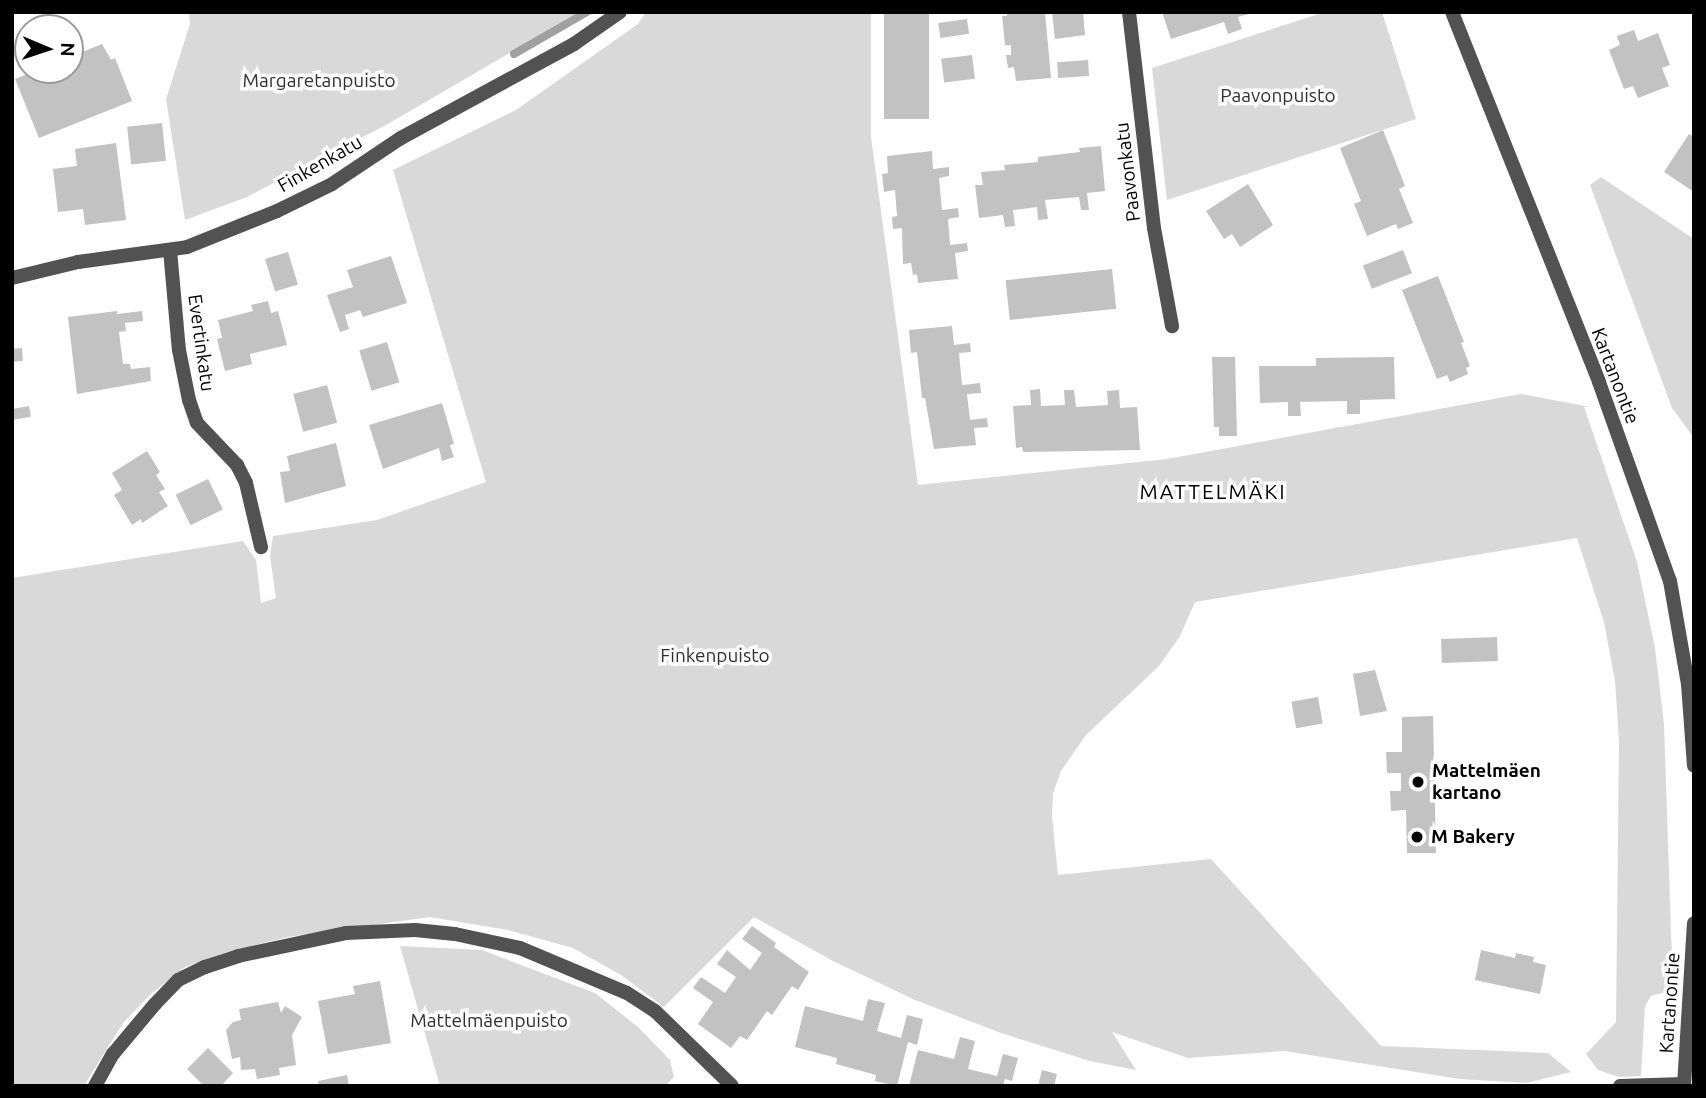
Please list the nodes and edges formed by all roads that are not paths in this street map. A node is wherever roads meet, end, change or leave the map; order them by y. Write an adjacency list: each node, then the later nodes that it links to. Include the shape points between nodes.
1 (620, 12): 4 (street, Finkenkatu, via 574,44 401,138 332,184 213,237)
2 (1129, 12): 6 (street, Paavonkatu, via 1154,228)
3 (1452, 12): 8 (street, Kartanontie, via 1599,382 1670,581 1688,684)
4 (170, 250): 5 (street, Finkenkatu, via 78,262); 7 (street, Evertinkatu, via 179,350 197,423 237,465 246,483)
5 (12, 278)
6 (1172, 326)
7 (261, 547)
8 (1694, 766)
9 (1694, 923): 10 (street, Kartanontie)
10 (1687, 1085): 13 (street)
11 (95, 1086): 12 (street, via 113,1054 155,1004 178,981 205,967 346,933 415,930 520,948 597,978 655,1011)
12 (732, 1086)
13 (1620, 1086)

